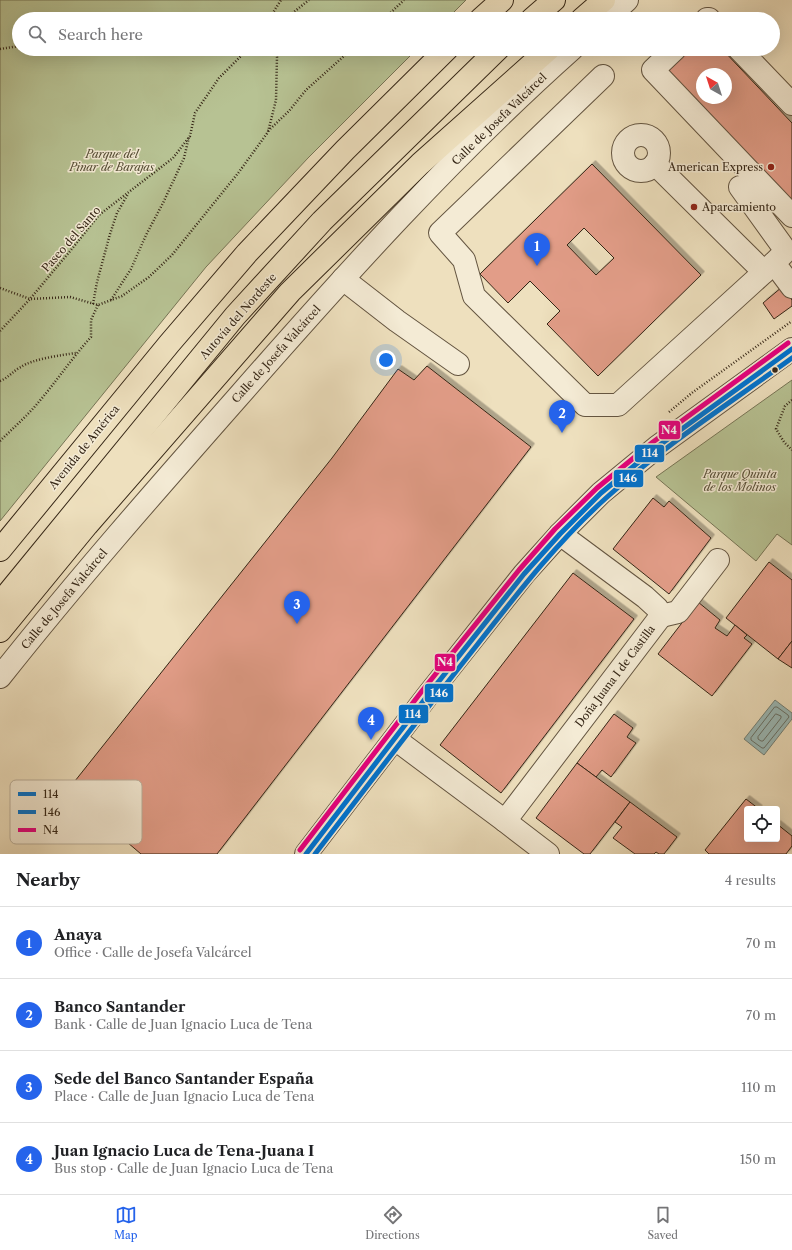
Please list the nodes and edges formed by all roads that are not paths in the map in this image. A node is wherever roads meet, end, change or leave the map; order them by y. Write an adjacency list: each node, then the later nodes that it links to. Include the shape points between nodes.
1 (480, 0): 6 (highway)
2 (502, 0): 7 (highway)
3 (554, 0): 8 (highway)
4 (604, 0): 9 (highway)
5 (627, 0): 10 (street)
6 (471, 12)
7 (489, 12)
8 (540, 12)
9 (590, 12)
10 (614, 12)
11 (438, 56): 28 (highway, Avenida de América, via 252,248 169,344)
12 (491, 56): 30 (highway, Autovía del Nordeste, via 322,221 235,316)
13 (541, 56): 32 (highway, via 420,164 290,292 87,525)
14 (564, 56): 23 (street, Calle de Josefa Valcárcel, via 405,211)
15 (668, 56): 21 (street, via 653,70)
16 (745, 56): 18 (street)
17 (603, 76): 22 (street, via 440,233 464,260 474,296 585,405 618,405)
18 (792, 104)
19 (655, 164): 22 (street)
20 (740, 187): 22 (street, via 786,251)
21 (792, 216)
22 (769, 268): 24 (street)
23 (343, 279): 26 (street, via 397,322); 33 (street, Calle de Josefa Valcárcel, via 171,472)
24 (792, 287)
25 (792, 349): 27 (street, via 657,447 600,493)
26 (458, 364)
27 (560, 534): 31 (street, Doña Juana I de Castilla, via 646,597); 34 (street, via 524,574)
28 (0, 550)
29 (709, 558): 31 (street, via 678,612)
30 (0, 603)
31 (661, 616): 35 (street, Doña Juana I de Castilla)
32 (0, 631)
33 (0, 677)
34 (395, 739): 35 (street); 36 (street)
35 (505, 821): 37 (street)
36 (306, 854)
37 (548, 854)

